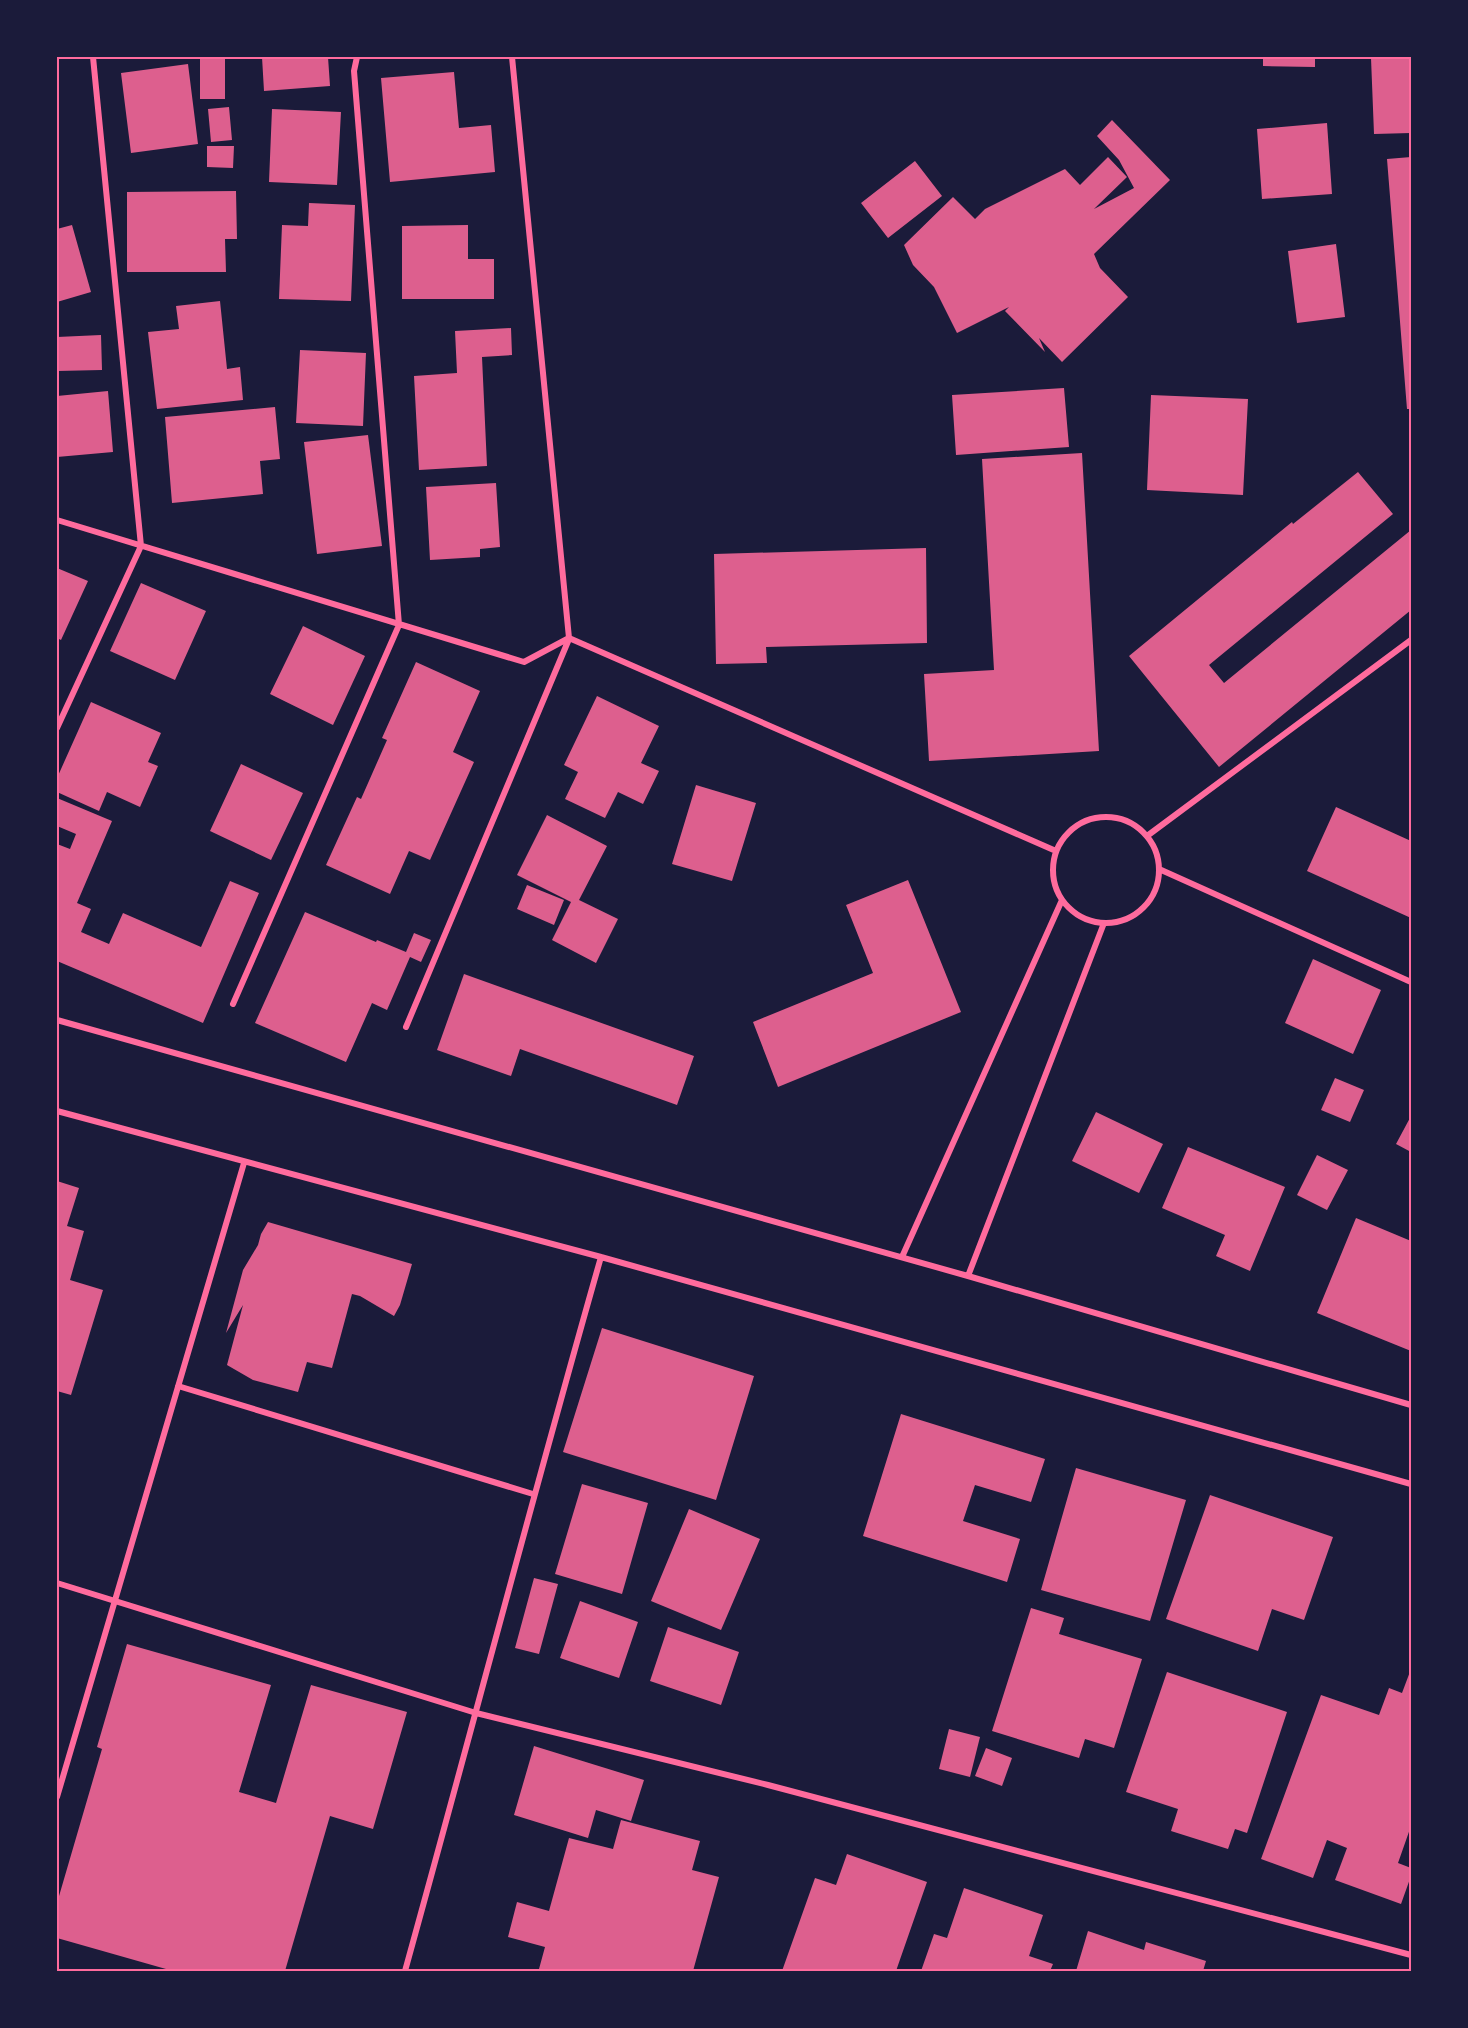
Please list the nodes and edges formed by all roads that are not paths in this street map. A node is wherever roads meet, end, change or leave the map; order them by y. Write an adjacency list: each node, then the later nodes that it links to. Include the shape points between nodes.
1 (93, 57): 5 (street)
2 (357, 57): 6 (street, via 354,71)
3 (512, 57): 7 (street)
4 (57, 520): 5 (street)
5 (141, 546): 6 (street); 9 (street)
6 (399, 625): 7 (street, via 524,662); 16 (street)
7 (569, 638): 11 (street); 18 (street)
8 (1411, 640): 10 (street)
9 (57, 728)
10 (1148, 836): 11 (street, via 1116,817 1098,818 1080,824 1066,835); 12 (street)
11 (1056, 851): 13 (street, via 1055,884)
12 (1160, 869): 14 (street, via 1148,903 1121,921); 15 (street)
13 (1062, 900): 14 (street, via 1073,912); 22 (street)
14 (1104, 923): 23 (street)
15 (1411, 982)
16 (233, 1005)
17 (57, 1020): 22 (street)
18 (406, 1027)
19 (57, 1112): 20 (street)
20 (244, 1163): 21 (street); 24 (street)
21 (601, 1257): 26 (street); 27 (street)
22 (902, 1257): 23 (street)
23 (968, 1276): 25 (street)
24 (178, 1386): 27 (street); 29 (street)
25 (1411, 1405)
26 (1411, 1484)
27 (534, 1494): 30 (street)
28 (57, 1583): 29 (street)
29 (115, 1600): 30 (street); 31 (street)
30 (476, 1713): 32 (street, via 768,1785); 33 (street)
31 (57, 1797)
32 (1411, 1955)
33 (405, 1971)

